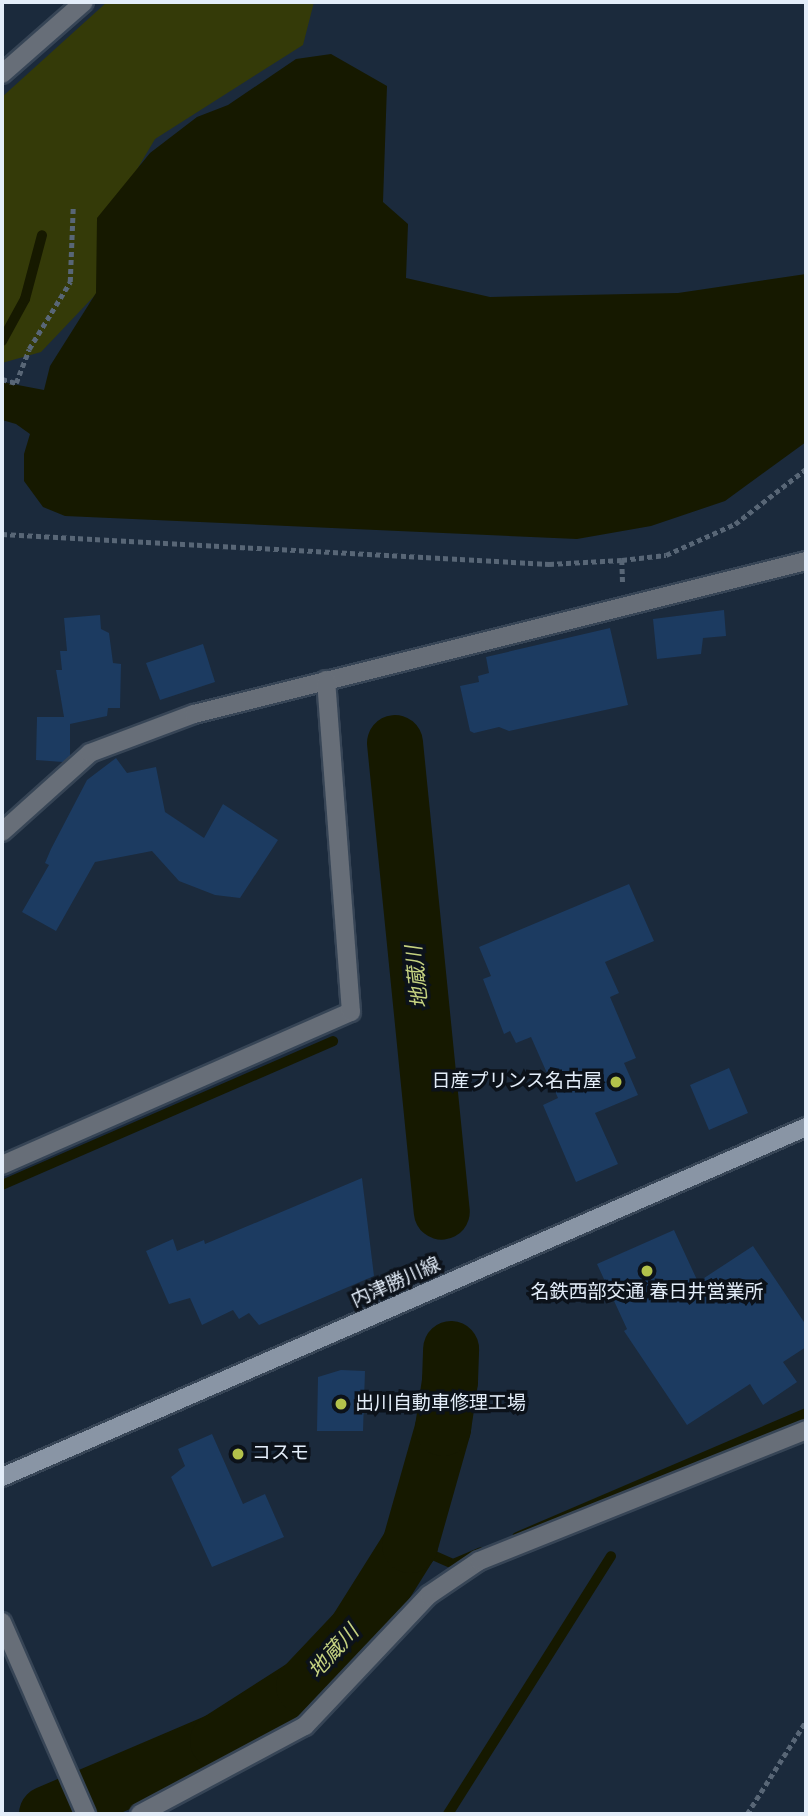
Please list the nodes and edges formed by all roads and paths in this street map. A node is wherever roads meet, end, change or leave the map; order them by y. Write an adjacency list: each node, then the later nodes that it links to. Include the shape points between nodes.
1 (84, 2): 2 (street)
2 (2, 74)
3 (72, 208): 4 (path, via 70,282 29,349 16,383)
4 (2, 379)
5 (806, 469): 6 (path, via 735,524 666,555 622,561 549,564)
6 (2, 534)
7 (806, 561): 8 (street)
8 (326, 680): 9 (street, via 194,714 90,752); 11 (street, via 351,1012)
9 (2, 832)
10 (806, 1127): 13 (main road, 内津勝川線)
11 (2, 1165)
12 (806, 1430): 17 (street, via 479,1561 429,1595 305,1726)
13 (2, 1477)
14 (2, 1622): 16 (street)
15 (806, 1721): 18 (path)
16 (86, 1814)
17 (140, 1814)
18 (747, 1814)

